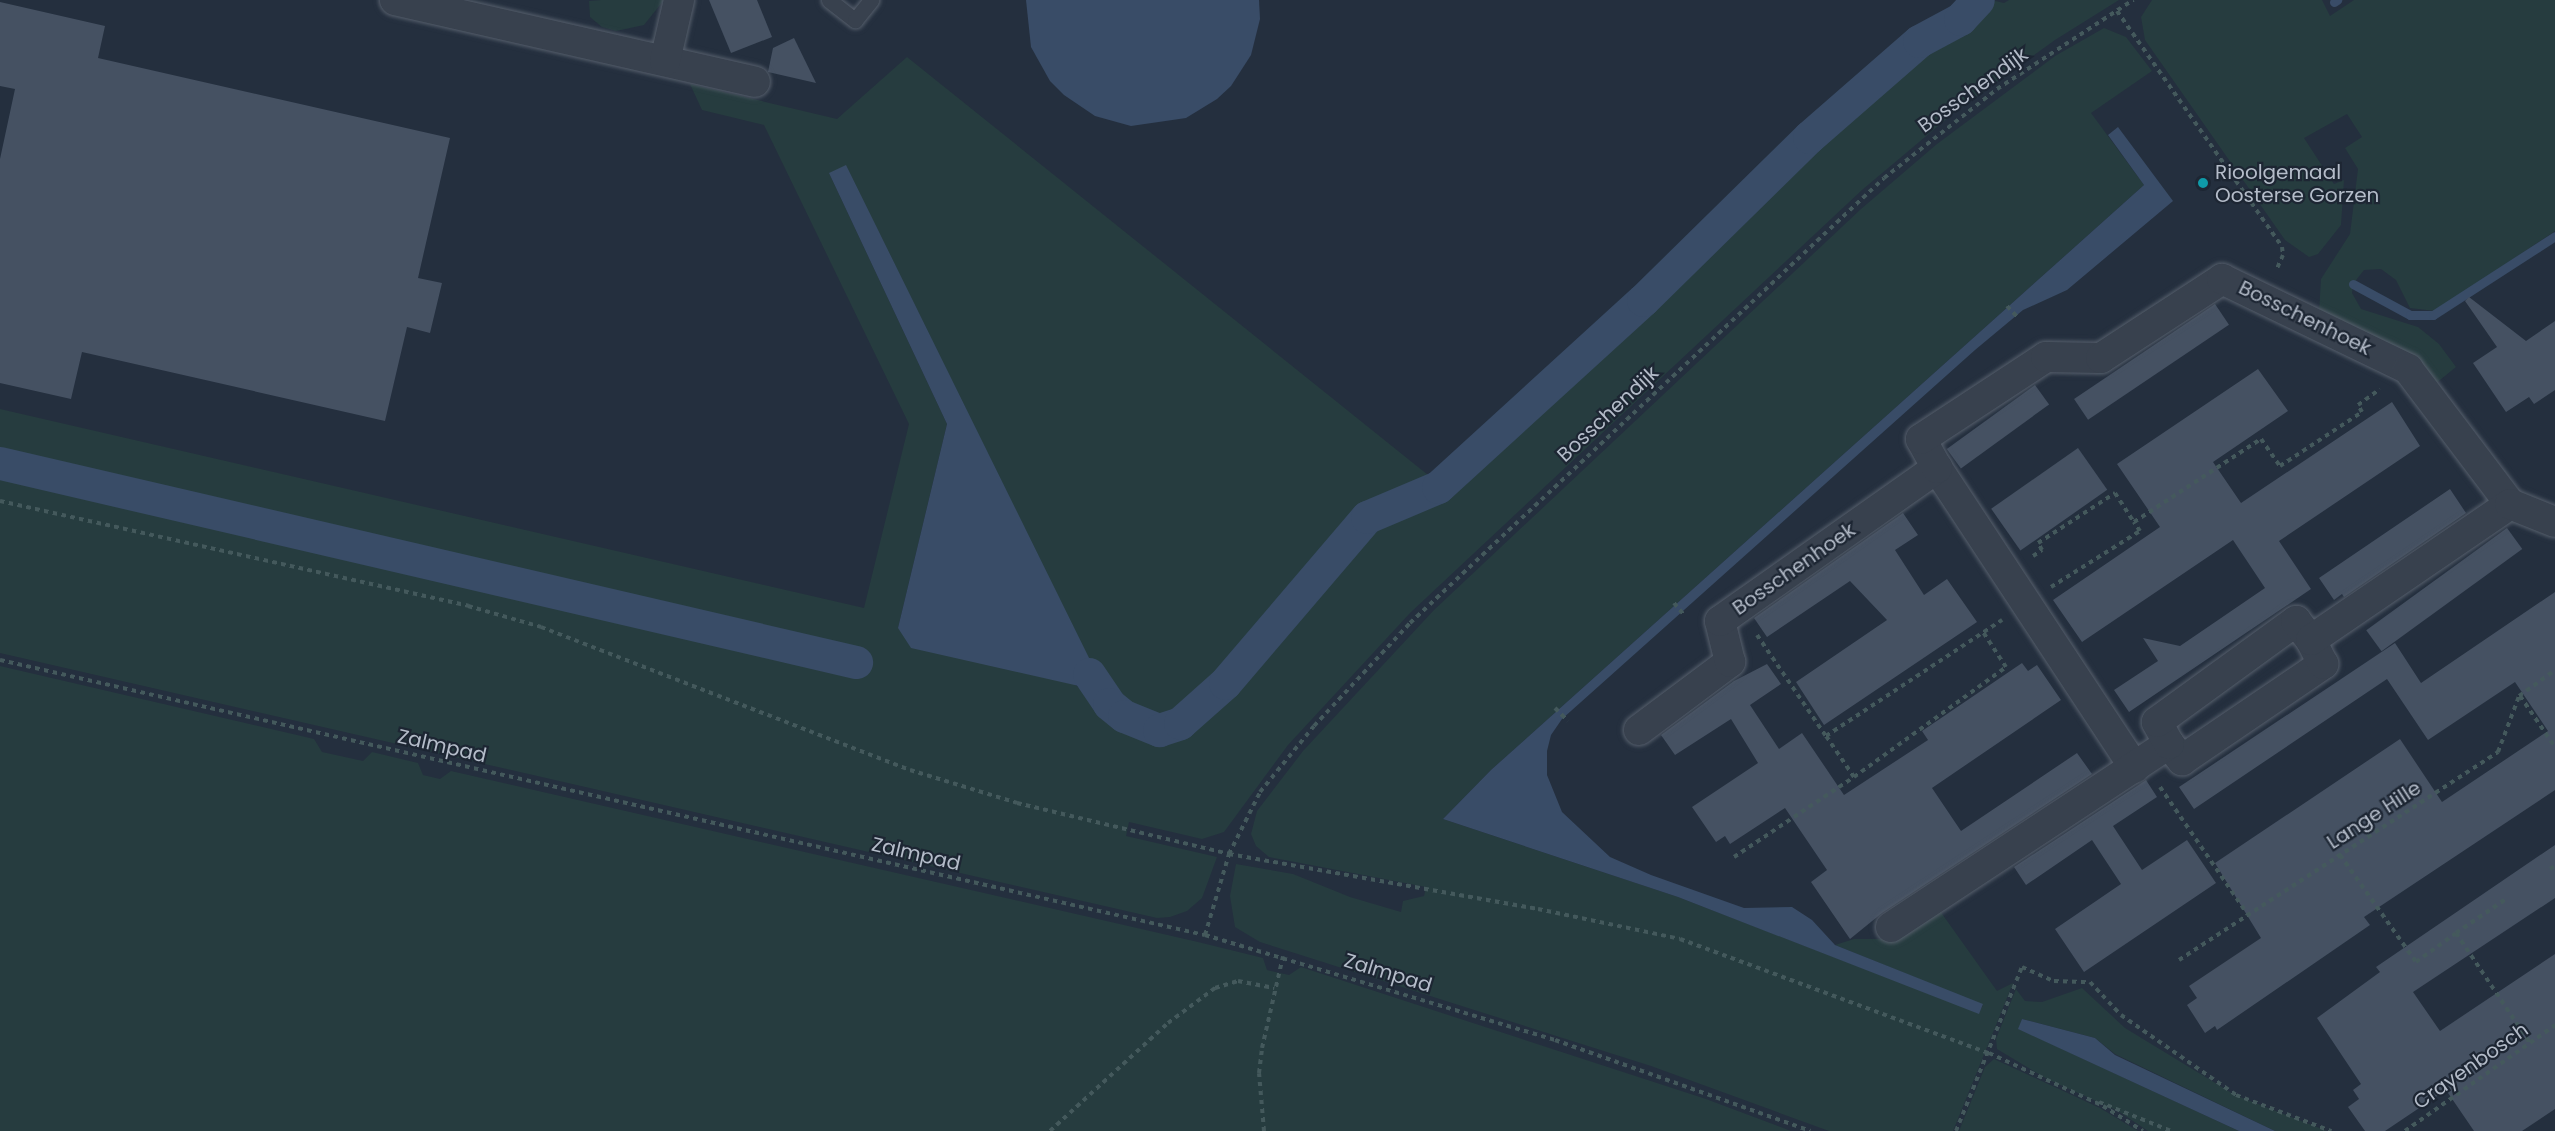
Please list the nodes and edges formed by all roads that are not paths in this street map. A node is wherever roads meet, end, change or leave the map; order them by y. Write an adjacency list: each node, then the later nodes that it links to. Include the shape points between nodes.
1 (395, 0): 5 (street)
2 (679, 0): 5 (street)
3 (829, 0): 4 (lane, via 855,20)
4 (871, 0)
5 (665, 61): 6 (street)
6 (755, 82)
7 (1937, 468): 8 (street, Bosschenhoek, via 1921,439 2046,357 2101,358 2222,279 2408,369); 11 (street, Bosschenhoek, via 1720,621 1730,662); 13 (street, Bosschenhoek, via 2038,595)
8 (2510, 504): 9 (street); 10 (street)
9 (2555, 522)
10 (2311, 640): 12 (street, via 2323,664 2182,760); 12 (street, via 2296,621 2157,722)
11 (1639, 730)
12 (2169, 744): 13 (street)
13 (2139, 766): 14 (street)
14 (1891, 927)

